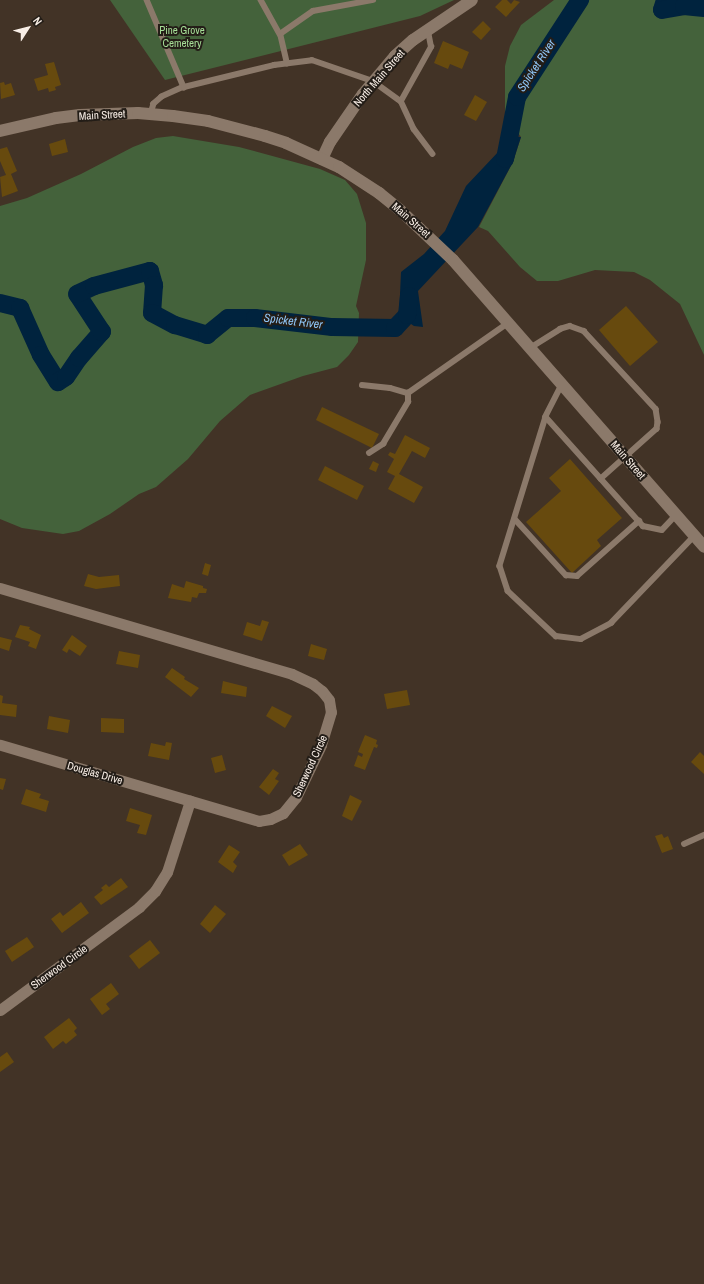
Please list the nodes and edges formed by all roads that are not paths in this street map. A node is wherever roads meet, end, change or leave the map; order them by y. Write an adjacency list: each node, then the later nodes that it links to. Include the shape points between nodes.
1 (147, 0): 9 (lane)
2 (261, 0): 6 (lane)
3 (373, 0): 6 (lane, via 313,11)
4 (472, 0): 5 (main road, North Main Street)
5 (428, 31): 8 (main road, North Main Street, via 395,56); 10 (lane, via 431,46)
6 (280, 34): 7 (lane)
7 (287, 64): 8 (lane, via 312,60); 9 (lane)
8 (373, 81): 10 (lane); 14 (main road, North Main Street, via 330,142)
9 (184, 87): 11 (lane, via 172,91 154,104)
10 (401, 101): 13 (lane, via 414,129)
11 (150, 114): 12 (main road, Main Street, via 80,115); 14 (main road, Main Street, via 243,130 286,143)
12 (0, 131)
13 (433, 154)
14 (322, 158): 15 (main road, Main Street, via 379,193 417,223)
15 (508, 323): 16 (main road, Main Street); 19 (lane)
16 (530, 348): 18 (main road, Main Street); 22 (lane, via 560,329 570,326 584,331 656,410 657,429)
17 (362, 385): 19 (lane)
18 (562, 385): 20 (lane); 22 (main road, Main Street)
19 (408, 393): 21 (lane, via 408,402 384,444)
20 (546, 417): 23 (lane); 25 (lane)
21 (369, 453)
22 (625, 457): 23 (lane); 24 (main road, Main Street)
23 (601, 479): 26 (lane)
24 (676, 515): 26 (lane, via 662,530 643,526); 27 (main road, Main Street)
25 (515, 519): 26 (lane, via 566,575 577,576); 27 (lane, via 500,566 508,591 556,636 581,639 611,623)
26 (639, 521)
27 (694, 536): 28 (main road, Main Street)
28 (704, 547)
29 (0, 588): 31 (street, Sherwood Circle, via 281,670 303,678 322,691 329,700 329,723 307,776 296,797 283,813 270,819 259,820)
30 (0, 745): 31 (street, Douglas Drive)
31 (190, 801): 34 (street, Sherwood Circle, via 167,872 155,891 139,907)
32 (704, 835): 33 (lane)
33 (684, 844)
34 (0, 1010)

